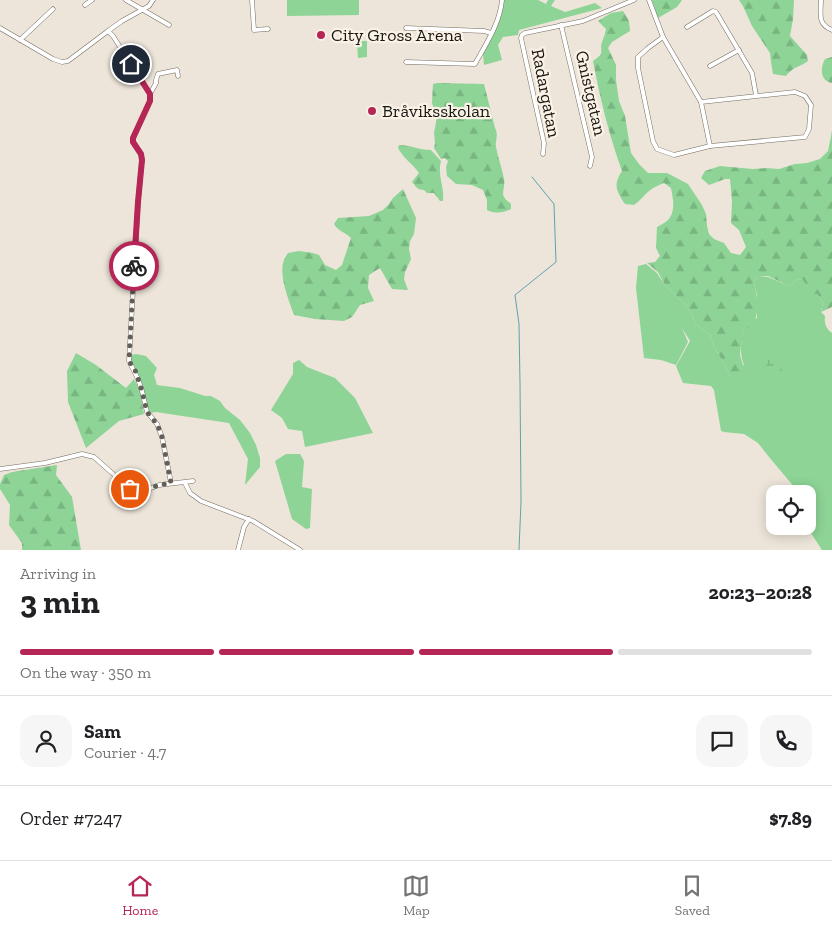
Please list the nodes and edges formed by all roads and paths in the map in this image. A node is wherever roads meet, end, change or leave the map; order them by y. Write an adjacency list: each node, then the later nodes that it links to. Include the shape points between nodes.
1 (92, 0): 9 (street)
2 (126, 0): 11 (street)
3 (153, 0): 11 (street)
4 (252, 0): 17 (street, via 254,30)
5 (502, 0): 20 (street)
6 (634, 0): 13 (street, Radargatan)
7 (649, 0): 21 (street)
8 (821, 0): 18 (street, via 822,23)
9 (85, 5)
10 (53, 9): 22 (street)
11 (142, 10): 12 (street); 19 (street)
12 (169, 25)
13 (561, 25): 31 (street, Radargatan, via 525,33 521,38 544,144); 32 (street, Gnistgatan, via 592,157)
14 (687, 27): 23 (street, via 716,12)
15 (0, 28): 22 (street)
16 (406, 28): 20 (street, via 484,30)
17 (268, 29)
18 (832, 30)
19 (108, 31): 22 (street, via 68,61 62,62); 27 (street)
20 (491, 33): 24 (street, via 475,64)
21 (663, 37): 29 (street); 30 (street, via 638,57 653,141 657,149 674,155)
22 (20, 40)
23 (739, 50): 25 (street); 28 (street, via 752,73)
24 (406, 62)
25 (710, 66)
26 (178, 76): 27 (street, via 177,70 158,74)
27 (150, 94): 35 (street, via 150,101 133,138 142,160 129,361 136,372 147,412 162,437)
28 (756, 95): 29 (street); 30 (street, via 795,92 805,96 811,105 805,137)
29 (701, 102): 30 (street)
30 (710, 146)
31 (543, 154)
32 (590, 166)
33 (0, 470): 35 (street, via 82,454 94,457 130,489 141,492)
34 (193, 481): 36 (street)
35 (171, 483): 36 (street)
36 (185, 483): 37 (street, via 190,493 201,501)
37 (249, 519): 38 (street); 39 (street)
38 (238, 550)
39 (300, 550)

